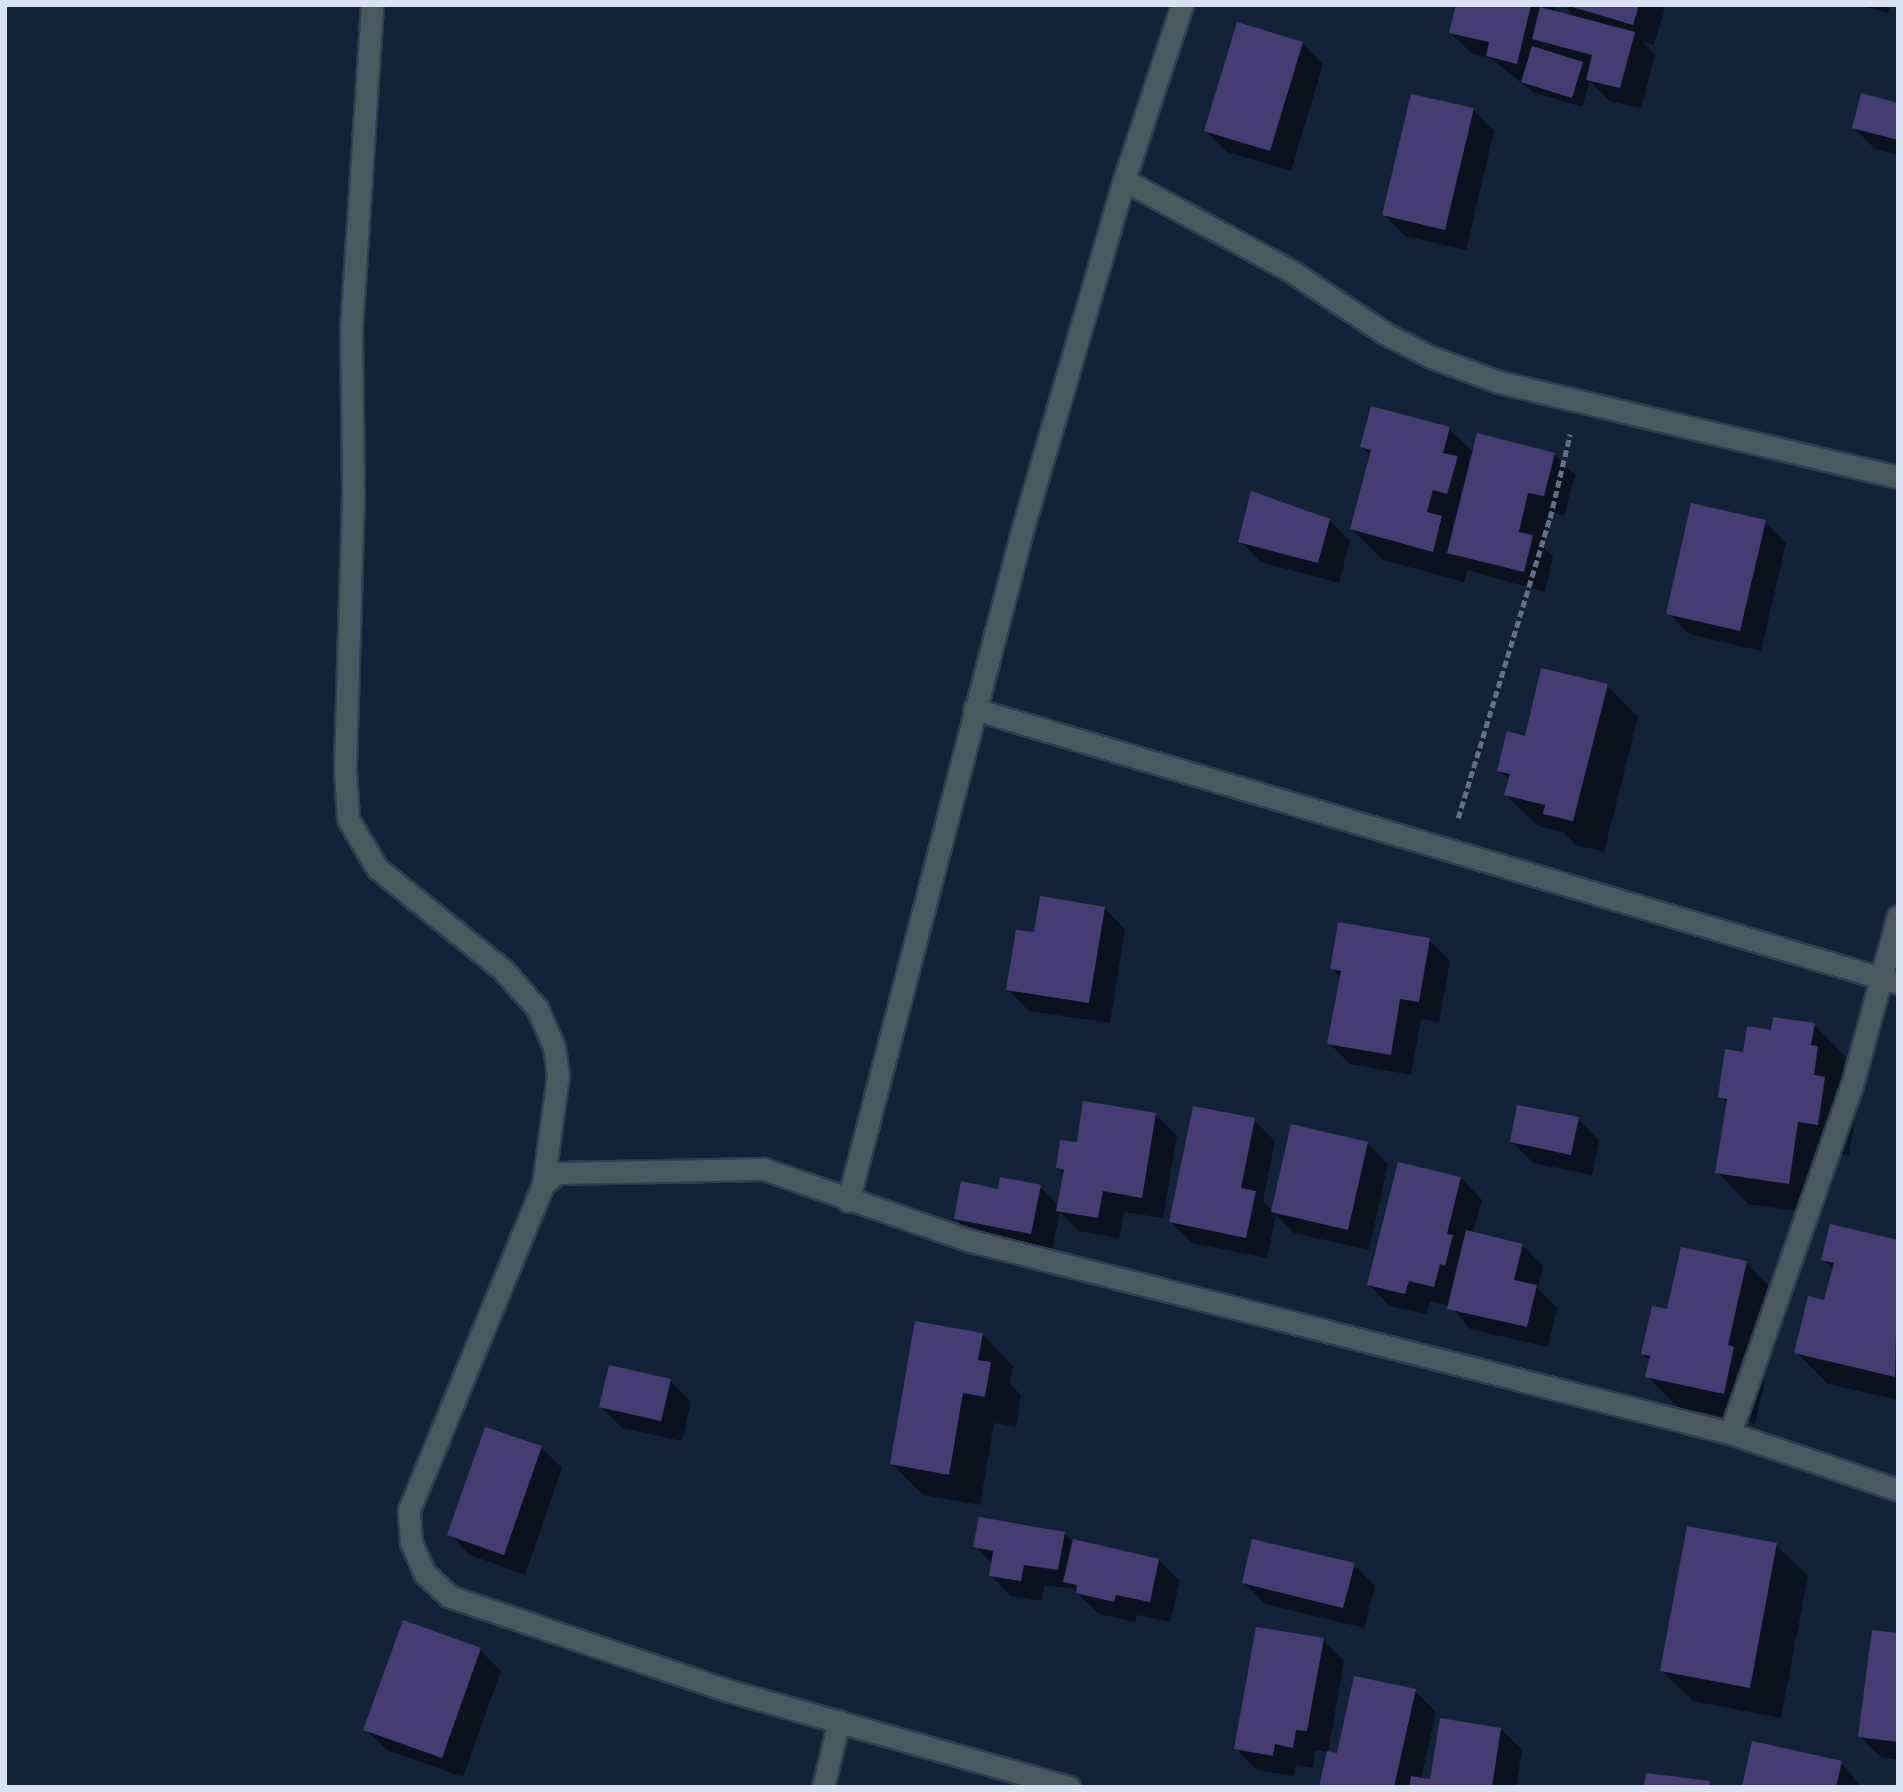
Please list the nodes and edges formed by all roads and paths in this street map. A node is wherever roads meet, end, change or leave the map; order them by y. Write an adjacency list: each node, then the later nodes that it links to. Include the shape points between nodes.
1 (372, 5): 10 (street, via 351,327 348,819 377,868 504,971 537,1008 554,1047 558,1075)
2 (1182, 5): 3 (street)
3 (1124, 180): 4 (street, via 1291,271 1386,334 1431,356 1499,382); 6 (street)
4 (1577, 399): 5 (street); 7 (path, via 1550,518)
5 (1898, 477)
6 (974, 709): 7 (street); 11 (street)
7 (1447, 852): 9 (street)
8 (1898, 916): 9 (street)
9 (1889, 980): 12 (street)
10 (543, 1185): 11 (street, via 557,1173 764,1169); 14 (street, via 409,1510 411,1542 425,1574 449,1596 729,1692)
11 (848, 1201): 12 (street, via 971,1241)
12 (1730, 1433): 13 (street)
13 (1898, 1490)
14 (839, 1721): 15 (street); 16 (street)
15 (823, 1787)
16 (1069, 1787)

